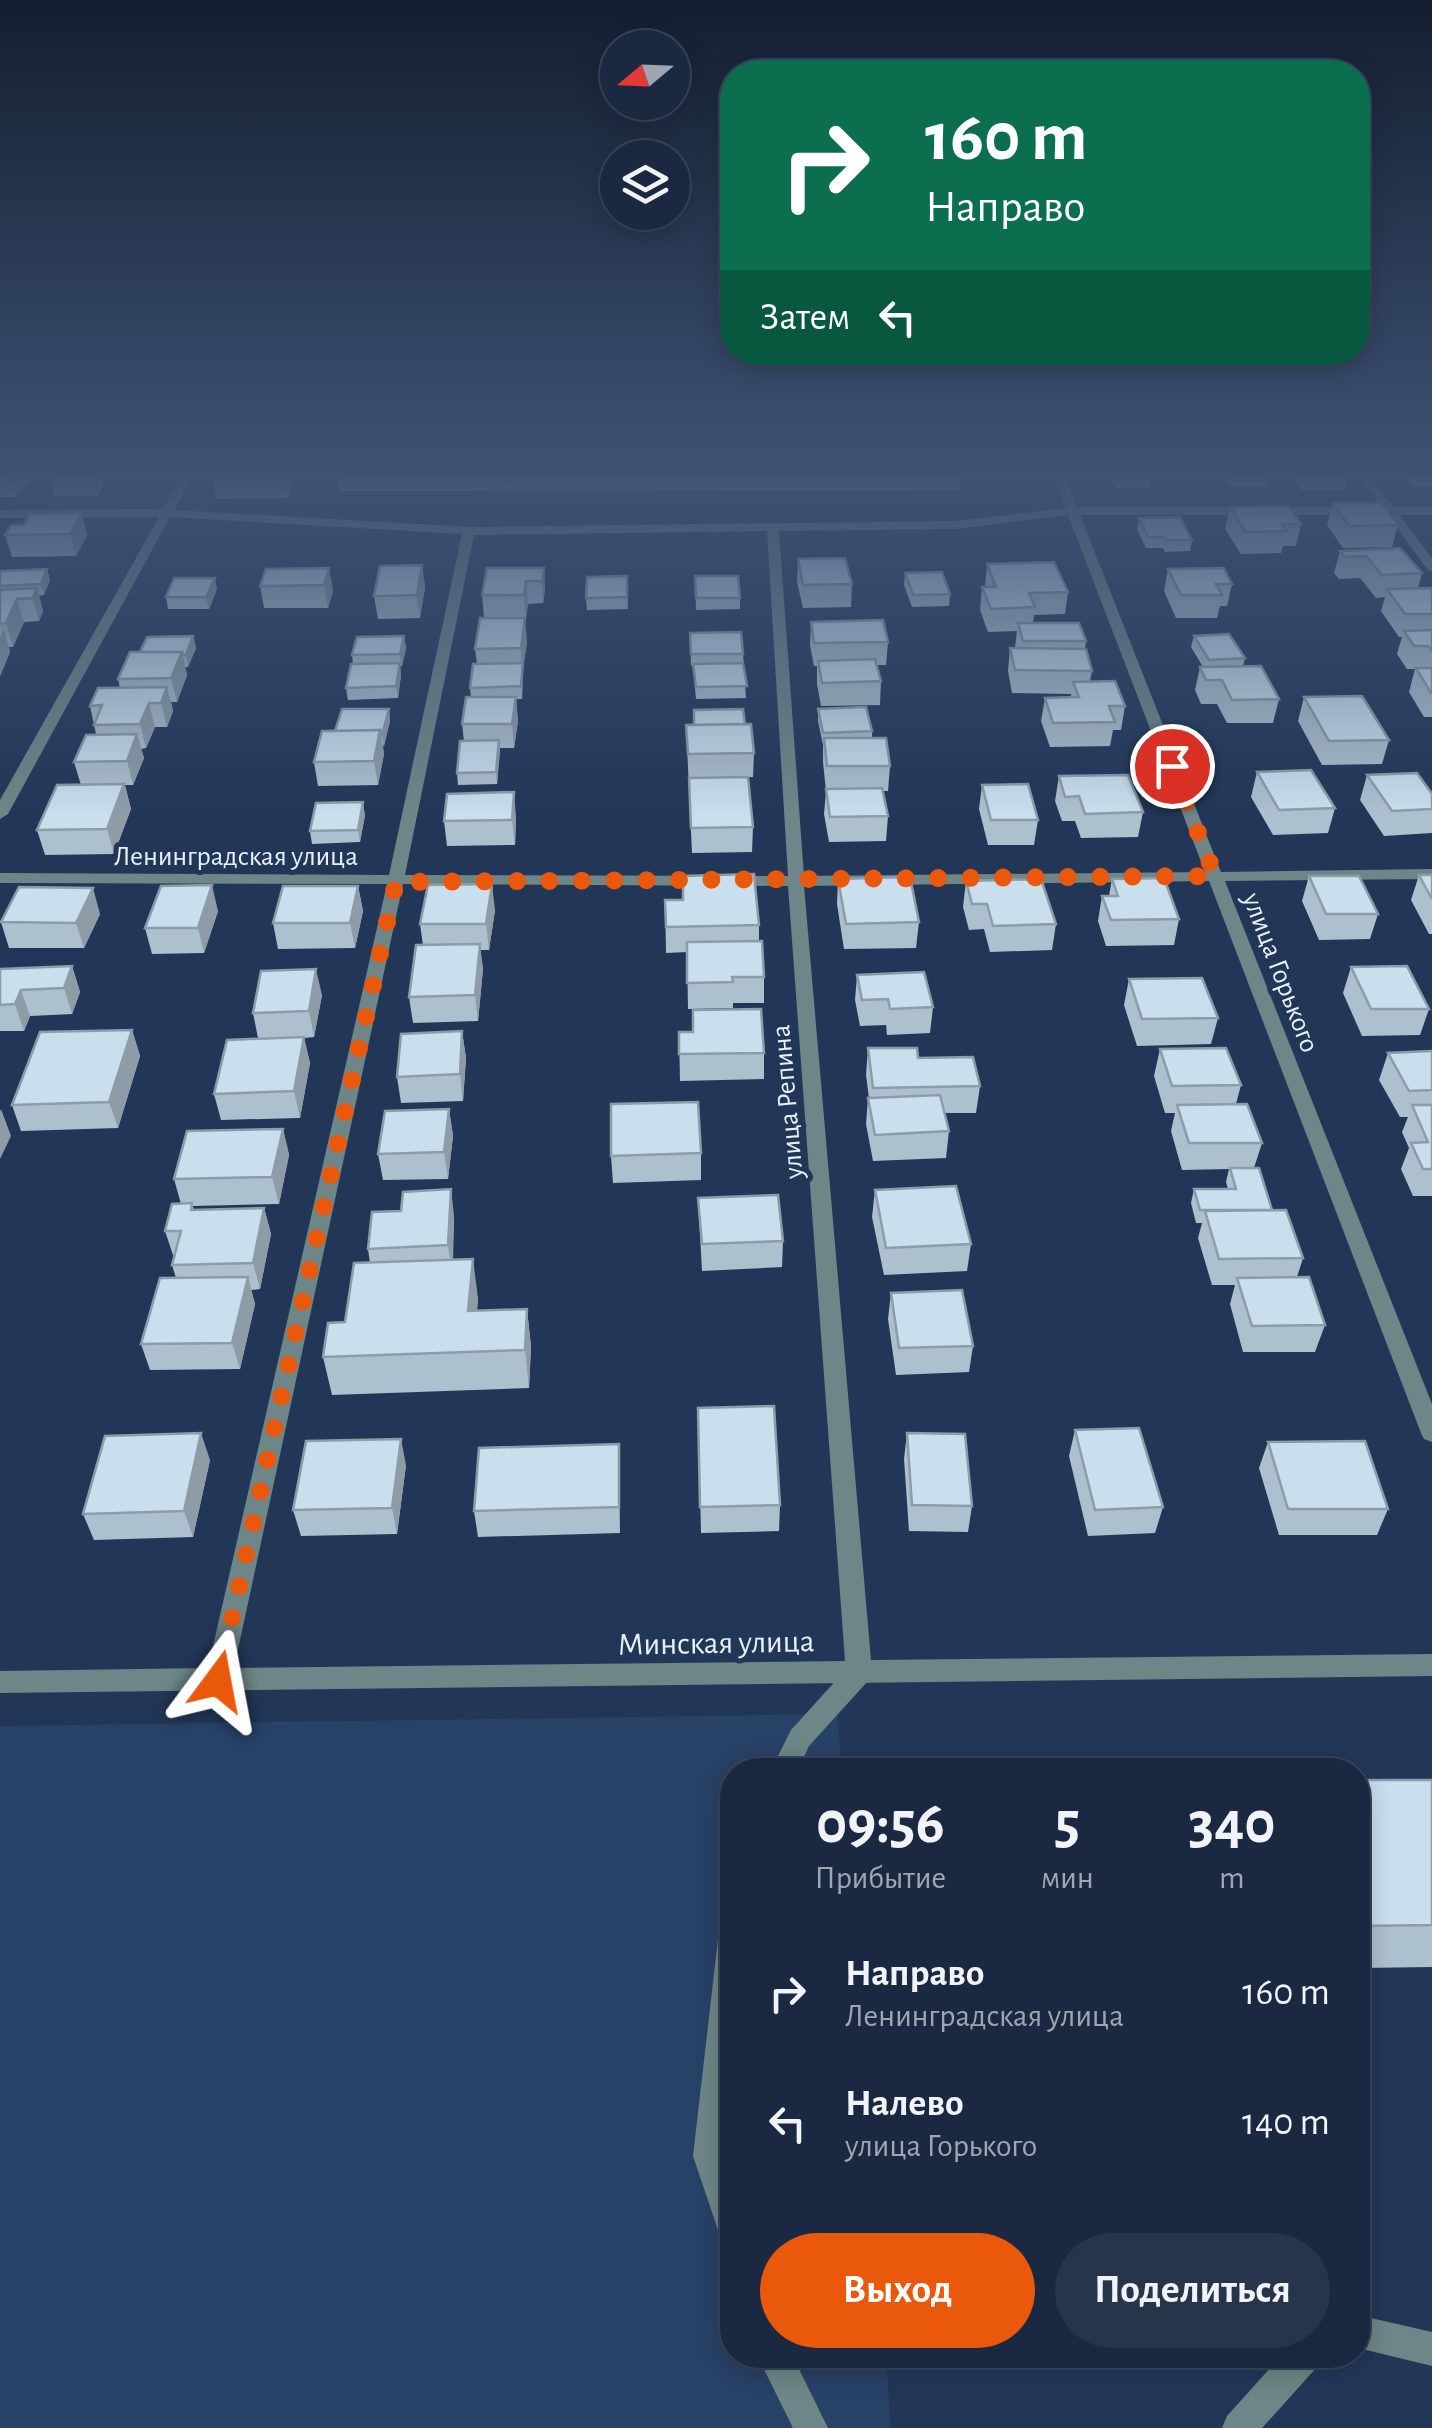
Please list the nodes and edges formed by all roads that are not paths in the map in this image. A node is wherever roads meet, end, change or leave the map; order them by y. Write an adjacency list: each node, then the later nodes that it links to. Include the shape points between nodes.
1 (124, 589): 5 (street)
2 (457, 589): 10 (street)
3 (777, 589): 9 (street, улица Репина)
4 (1103, 589): 7 (street, улица Горького)
5 (0, 814)
6 (1432, 874): 7 (street, Ленинградская улица)
7 (1215, 876): 9 (street, Ленинградская улица); 11 (street, улица Горького)
8 (0, 878): 10 (street, Ленинградская улица)
9 (796, 881): 10 (street, Ленинградская улица); 13 (street, улица Репина)
10 (396, 882): 14 (street)
11 (1432, 1433)
12 (1432, 1665): 13 (street, Минская улица)
13 (859, 1673): 14 (street, Минская улица); 16 (street)
14 (218, 1681): 15 (street, Минская улица)
15 (0, 1682)
16 (790, 1758)
17 (720, 2052): 18 (street, via 709,2156)
18 (720, 2190)
19 (1370, 2335): 20 (street)
20 (1432, 2350)
21 (781, 2368): 23 (street)
22 (1293, 2368): 24 (street)
23 (812, 2428)
24 (1239, 2428)

